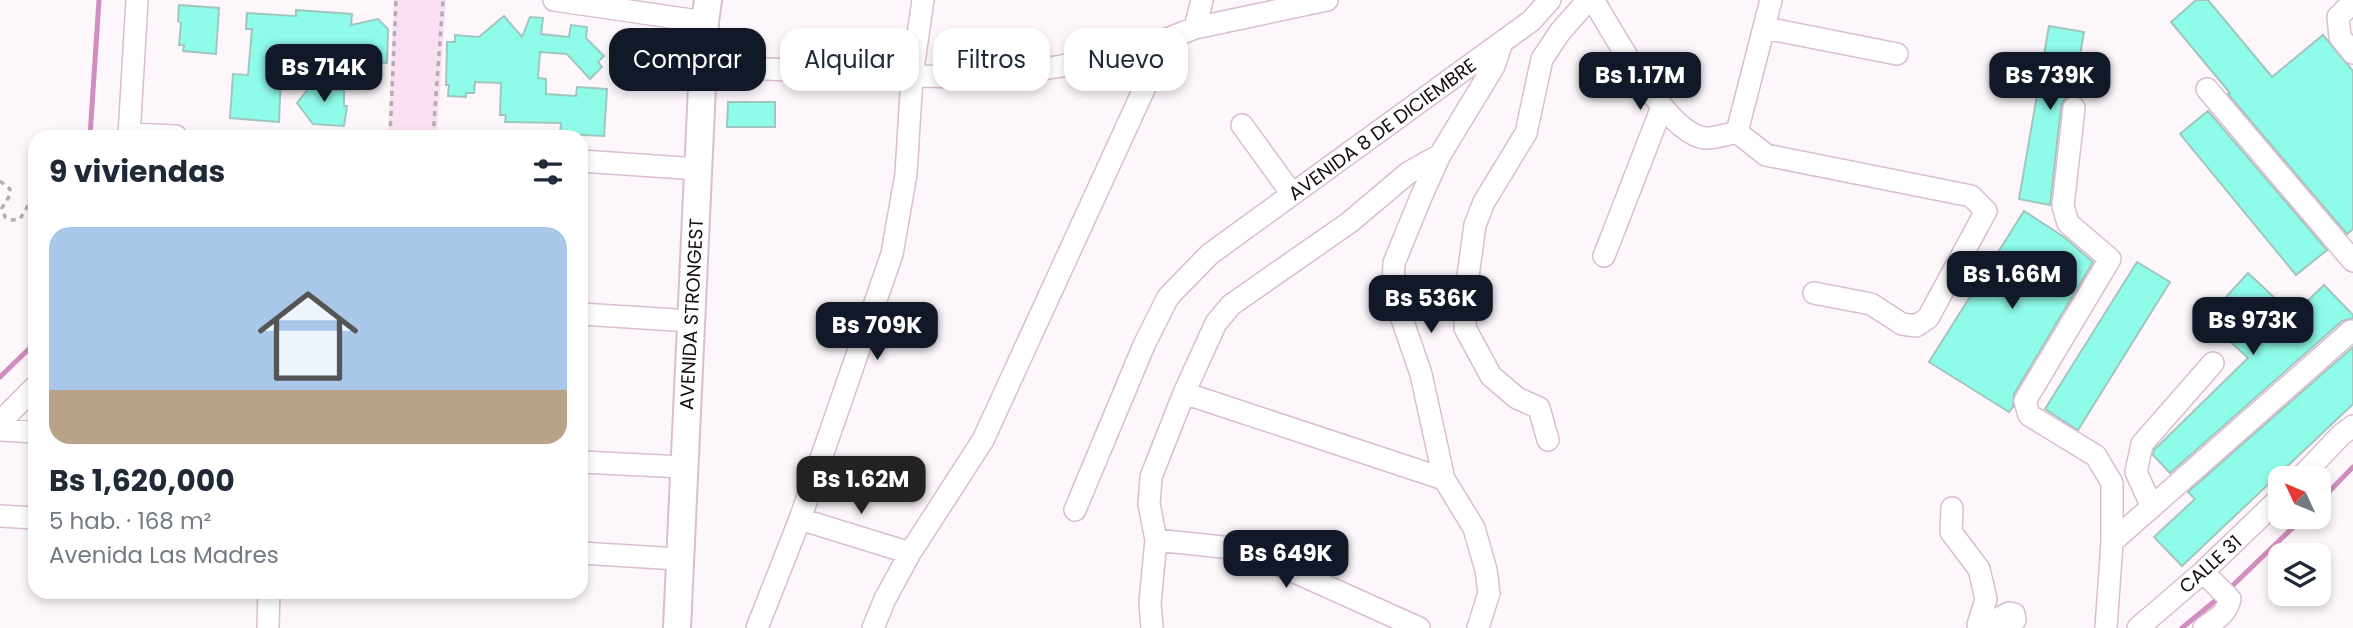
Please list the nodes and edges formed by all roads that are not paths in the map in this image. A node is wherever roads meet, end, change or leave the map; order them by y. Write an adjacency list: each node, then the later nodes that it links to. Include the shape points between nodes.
1 (137, 0): 28 (street)
2 (554, 0): 11 (street)
3 (923, 0): 12 (street)
4 (1202, 0): 13 (street)
5 (1327, 0): 13 (street)
6 (1550, 0): 16 (street, AVENIDA 8 DE DICIEMBRE)
7 (1588, 0): 47 (street, via 1542,59 1526,133 1475,225 1465,298 1465,328 1491,376 1517,398 1539,408)
8 (1593, 0): 25 (street)
9 (1771, 0): 14 (street)
10 (2353, 2): 17 (street, via 2338,17 2340,37)
11 (706, 11)
12 (919, 28)
13 (1195, 28): 15 (street)
14 (1765, 28): 18 (street); 29 (street)
15 (1188, 31)
16 (1502, 42): 30 (street, via 1494,66); 33 (street, AVENIDA 8 DE DICIEMBRE)
17 (2353, 53)
18 (1897, 54)
19 (1064, 65): 20 (street, via 975,77)
20 (919, 76)
21 (2207, 89): 35 (street)
22 (702, 91): 32 (main road, AVENIDA STRONGEST)
23 (911, 91): 58 (street, via 906,174 892,254)
24 (1143, 91): 62 (street, via 982,440)
25 (1662, 107): 29 (street, via 1682,128 1705,138); 34 (street)
26 (2074, 107): 60 (street, via 2063,206 2068,223 2110,259 2025,401 2029,415 2096,456 2112,483)
27 (1242, 125): 33 (street)
28 (129, 130)
29 (1737, 132): 36 (street, via 1766,155 1971,196 1986,211 1928,318 1916,326 1902,324 1871,304)
30 (1440, 155): 41 (street, via 1408,173 1350,222 1231,305 1216,323); 51 (street, via 1394,262 1393,285 1421,374)
31 (588, 161): 32 (street)
32 (698, 169): 38 (main road, AVENIDA STRONGEST)
33 (1292, 194): 54 (street, AVENIDA 8 DE DICIEMBRE, via 1210,254 1168,297)
34 (1604, 256)
35 (2353, 261)
36 (1814, 293)
37 (588, 314): 38 (street)
38 (691, 321): 50 (main road, AVENIDA STRONGEST)
39 (2351, 331): 52 (street)
40 (2213, 363): 52 (street, via 2142,444 2136,472)
41 (1184, 393): 51 (street); 59 (street, via 1151,477 1149,504)
42 (28, 394): 43 (street)
43 (0, 422)
44 (2353, 426): 49 (street)
45 (0, 430): 46 (street)
46 (28, 432)
47 (1548, 440)
48 (588, 462): 50 (street)
49 (2311, 466)
50 (683, 467): 63 (main road, AVENIDA STRONGEST)
51 (1444, 479): 73 (street, via 1474,528 1486,570 1489,593)
52 (2152, 507): 60 (street)
53 (1952, 508): 74 (street, via 1951,532 1979,569 1986,599 1978,625 2009,613 2015,620)
54 (1075, 510)
55 (2268, 514): 64 (street, CALLE 31)
56 (0, 516): 57 (street)
57 (28, 518)
58 (800, 519): 62 (street); 69 (street)
59 (1156, 540): 66 (street, via 1232,548 1278,564); 71 (street)
60 (2112, 542): 75 (street)
61 (588, 553): 63 (street)
62 (909, 553): 70 (street)
63 (678, 559): 68 (main road, AVENIDA STRONGEST)
64 (2215, 584): 76 (street, CALLE 31); 77 (street, via 2230,598 2228,607)
65 (269, 599): 67 (street)
66 (1378, 619): 72 (street)
67 (268, 628)
68 (677, 628)
69 (757, 628)
70 (873, 628)
71 (1152, 628)
72 (1419, 628)
73 (1478, 628)
74 (2009, 628)
75 (2106, 628)
76 (2137, 628)
77 (2204, 628)

